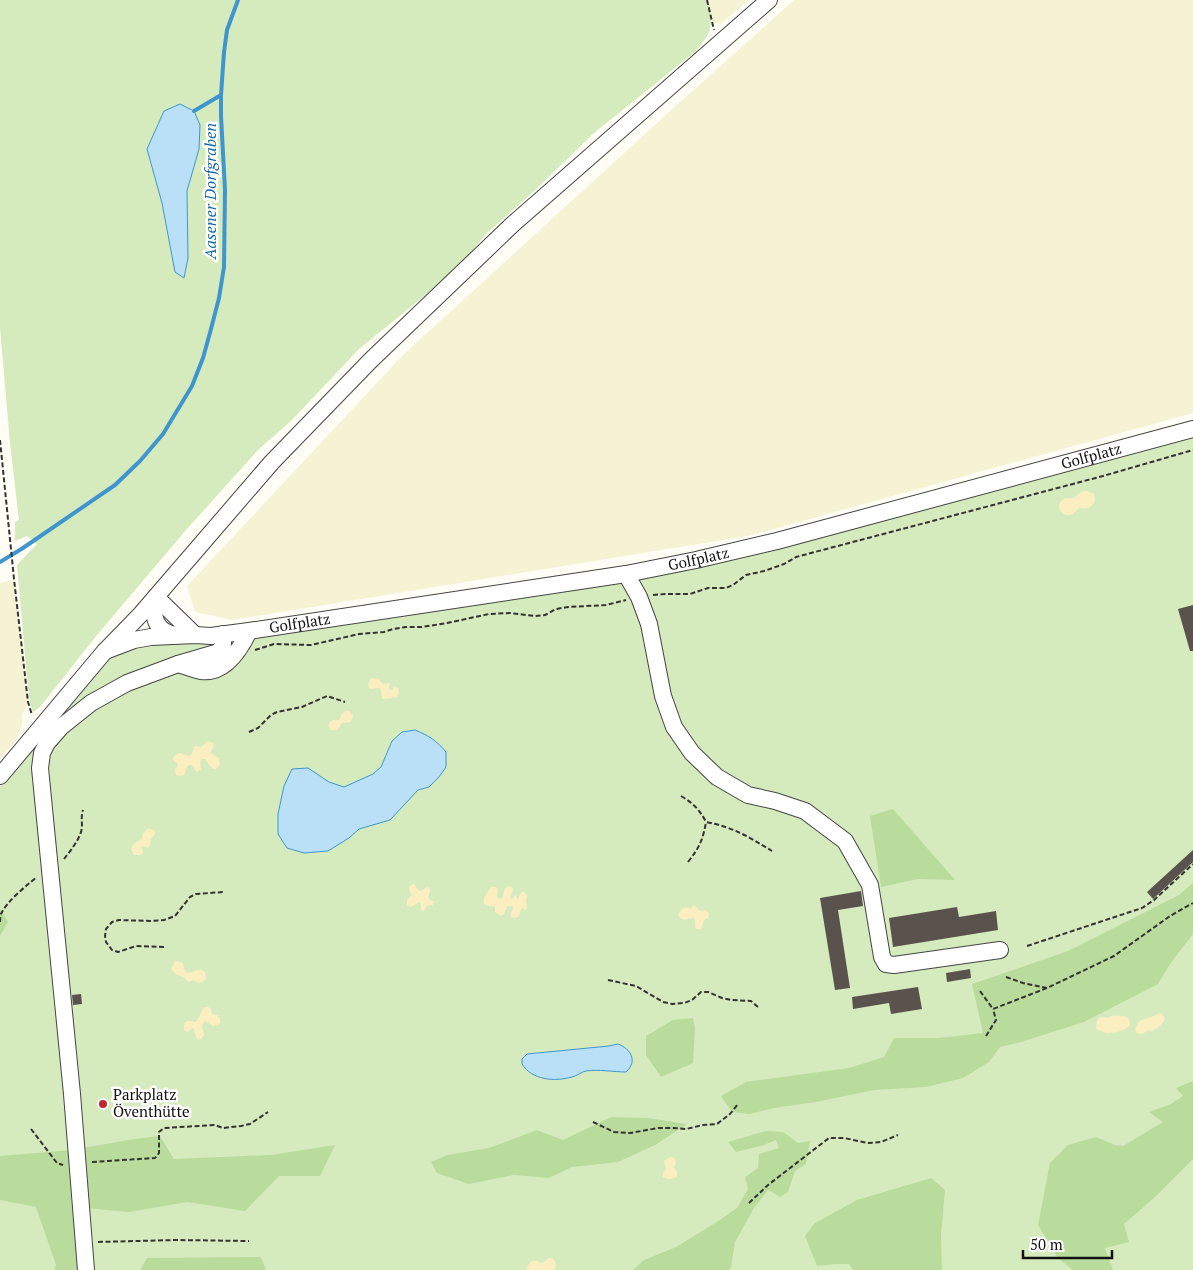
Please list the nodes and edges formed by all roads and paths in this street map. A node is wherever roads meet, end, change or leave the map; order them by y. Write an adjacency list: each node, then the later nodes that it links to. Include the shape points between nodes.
1 (707, 0): 3 (path)
2 (769, 0): 7 (street, via 513,224 371,360 272,462)
3 (712, 22)
4 (1193, 429): 6 (street, Golfplatz, via 778,541)
5 (0, 440): 14 (path)
6 (626, 574): 8 (street, Golfplatz); 27 (street, via 649,624 663,696 674,727 692,754 717,777 748,795 805,811 845,841 870,885 882,957 886,964)
7 (156, 597): 10 (street, via 153,611 157,623 163,630); 11 (street); 12 (street)
8 (249, 631): 9 (street, Golfplatz); 13 (street, via 232,659 218,669 202,671)
9 (223, 634): 11 (street, Golfplatz); 13 (street, via 219,652)
10 (178, 635): 11 (street, Golfplatz); 12 (street, Golfplatz, via 134,640)
11 (195, 635)
12 (105, 651): 17 (street)
13 (178, 664): 40 (street, via 127,683 91,703 61,727 42,753 40,768)
14 (28, 702)
15 (345, 702): 16 (path, via 327,696 302,707 277,712)
16 (249, 732)
17 (0, 776)
18 (680, 796): 19 (path, via 700,811)
19 (706, 822): 20 (path, via 738,831); 21 (path, via 704,836)
20 (772, 851)
21 (688, 862)
22 (1193, 864): 25 (path, via 1142,908)
23 (223, 892): 26 (path, via 190,897 175,916 164,920 119,920 106,929 106,942 118,952 136,946)
24 (1193, 903): 30 (path, via 1114,956)
25 (1027, 946)
26 (164, 947)
27 (1000, 950)
28 (1006, 977): 30 (path)
29 (608, 980): 32 (path, via 636,986 663,1002 684,1003 701,992 708,992 731,1000 750,1001)
30 (1047, 988): 33 (path)
31 (980, 991): 33 (path)
32 (758, 1007)
33 (993, 1010): 34 (path, via 996,1020)
34 (986, 1036)
35 (738, 1104): 37 (path, via 716,1124 686,1129 614,1132)
36 (268, 1112): 40 (path, via 241,1126 164,1128 159,1132 159,1153 155,1158)
37 (592, 1122)
38 (31, 1129): 40 (path, via 57,1163)
39 (898, 1135): 41 (path, via 868,1143 829,1138)
40 (78, 1163): 43 (street)
41 (748, 1203)
42 (249, 1241): 43 (path)
43 (84, 1243): 44 (street)
44 (86, 1270)

